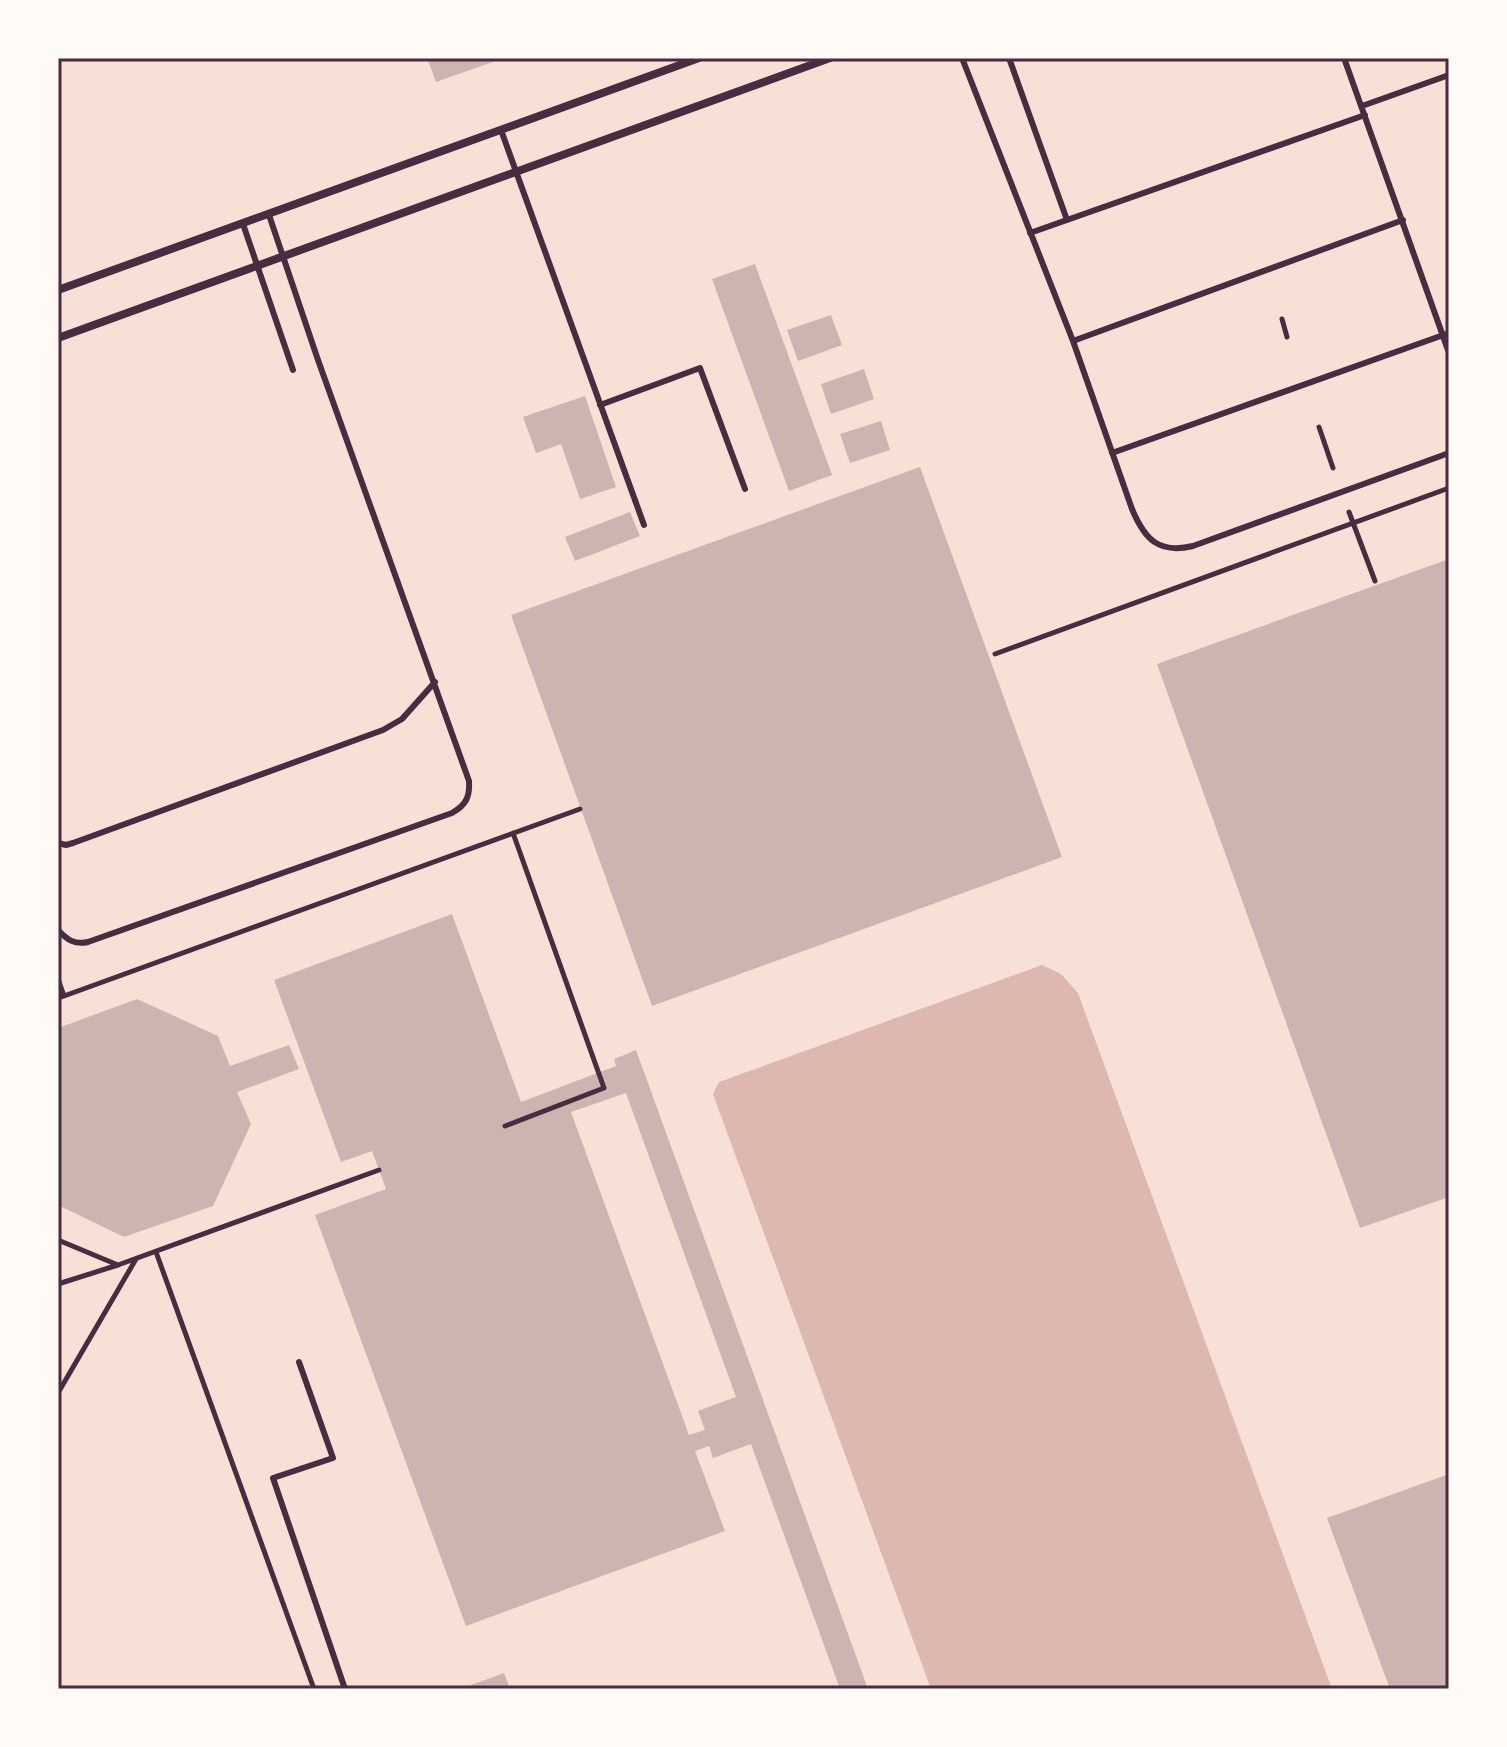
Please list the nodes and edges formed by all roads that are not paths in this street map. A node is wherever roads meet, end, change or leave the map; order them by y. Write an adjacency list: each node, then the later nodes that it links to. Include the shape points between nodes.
1 (699, 58): 9 (street)
2 (830, 58): 10 (street)
3 (962, 58): 15 (lane)
4 (1009, 58): 12 (lane)
5 (1344, 58): 7 (lane)
6 (1449, 75): 7 (lane)
7 (1362, 106): 8 (lane)
8 (1365, 115): 12 (lane); 13 (lane)
9 (501, 130): 10 (lane); 11 (street)
10 (515, 172): 16 (street); 24 (lane)
11 (269, 215): 14 (street); 16 (lane)
12 (1067, 220): 15 (lane)
13 (1403, 220): 19 (lane); 21 (lane)
14 (243, 224): 17 (lane); 18 (street)
15 (1030, 233): 21 (lane)
16 (283, 257): 17 (street); 29 (lane)
17 (256, 266): 20 (street); 23 (lane)
18 (58, 290)
19 (1446, 334): 22 (lane); 25 (lane)
20 (58, 338)
21 (1073, 341): 25 (lane)
22 (1449, 353)
23 (293, 370)
24 (600, 405): 27 (lane, via 700,368); 28 (lane)
25 (1112, 453): 26 (lane, via 1140,527 1151,541 1178,550)
26 (1449, 453)
27 (745, 489)
28 (644, 525)
29 (435, 682): 30 (lane, via 402,719 383,730 73,843); 31 (lane, via 469,781 470,793 460,809 88,942 73,942)
30 (58, 843)
31 (58, 930)
32 (299, 1362): 33 (lane, via 333,1458 273,1478)
33 (345, 1689)

